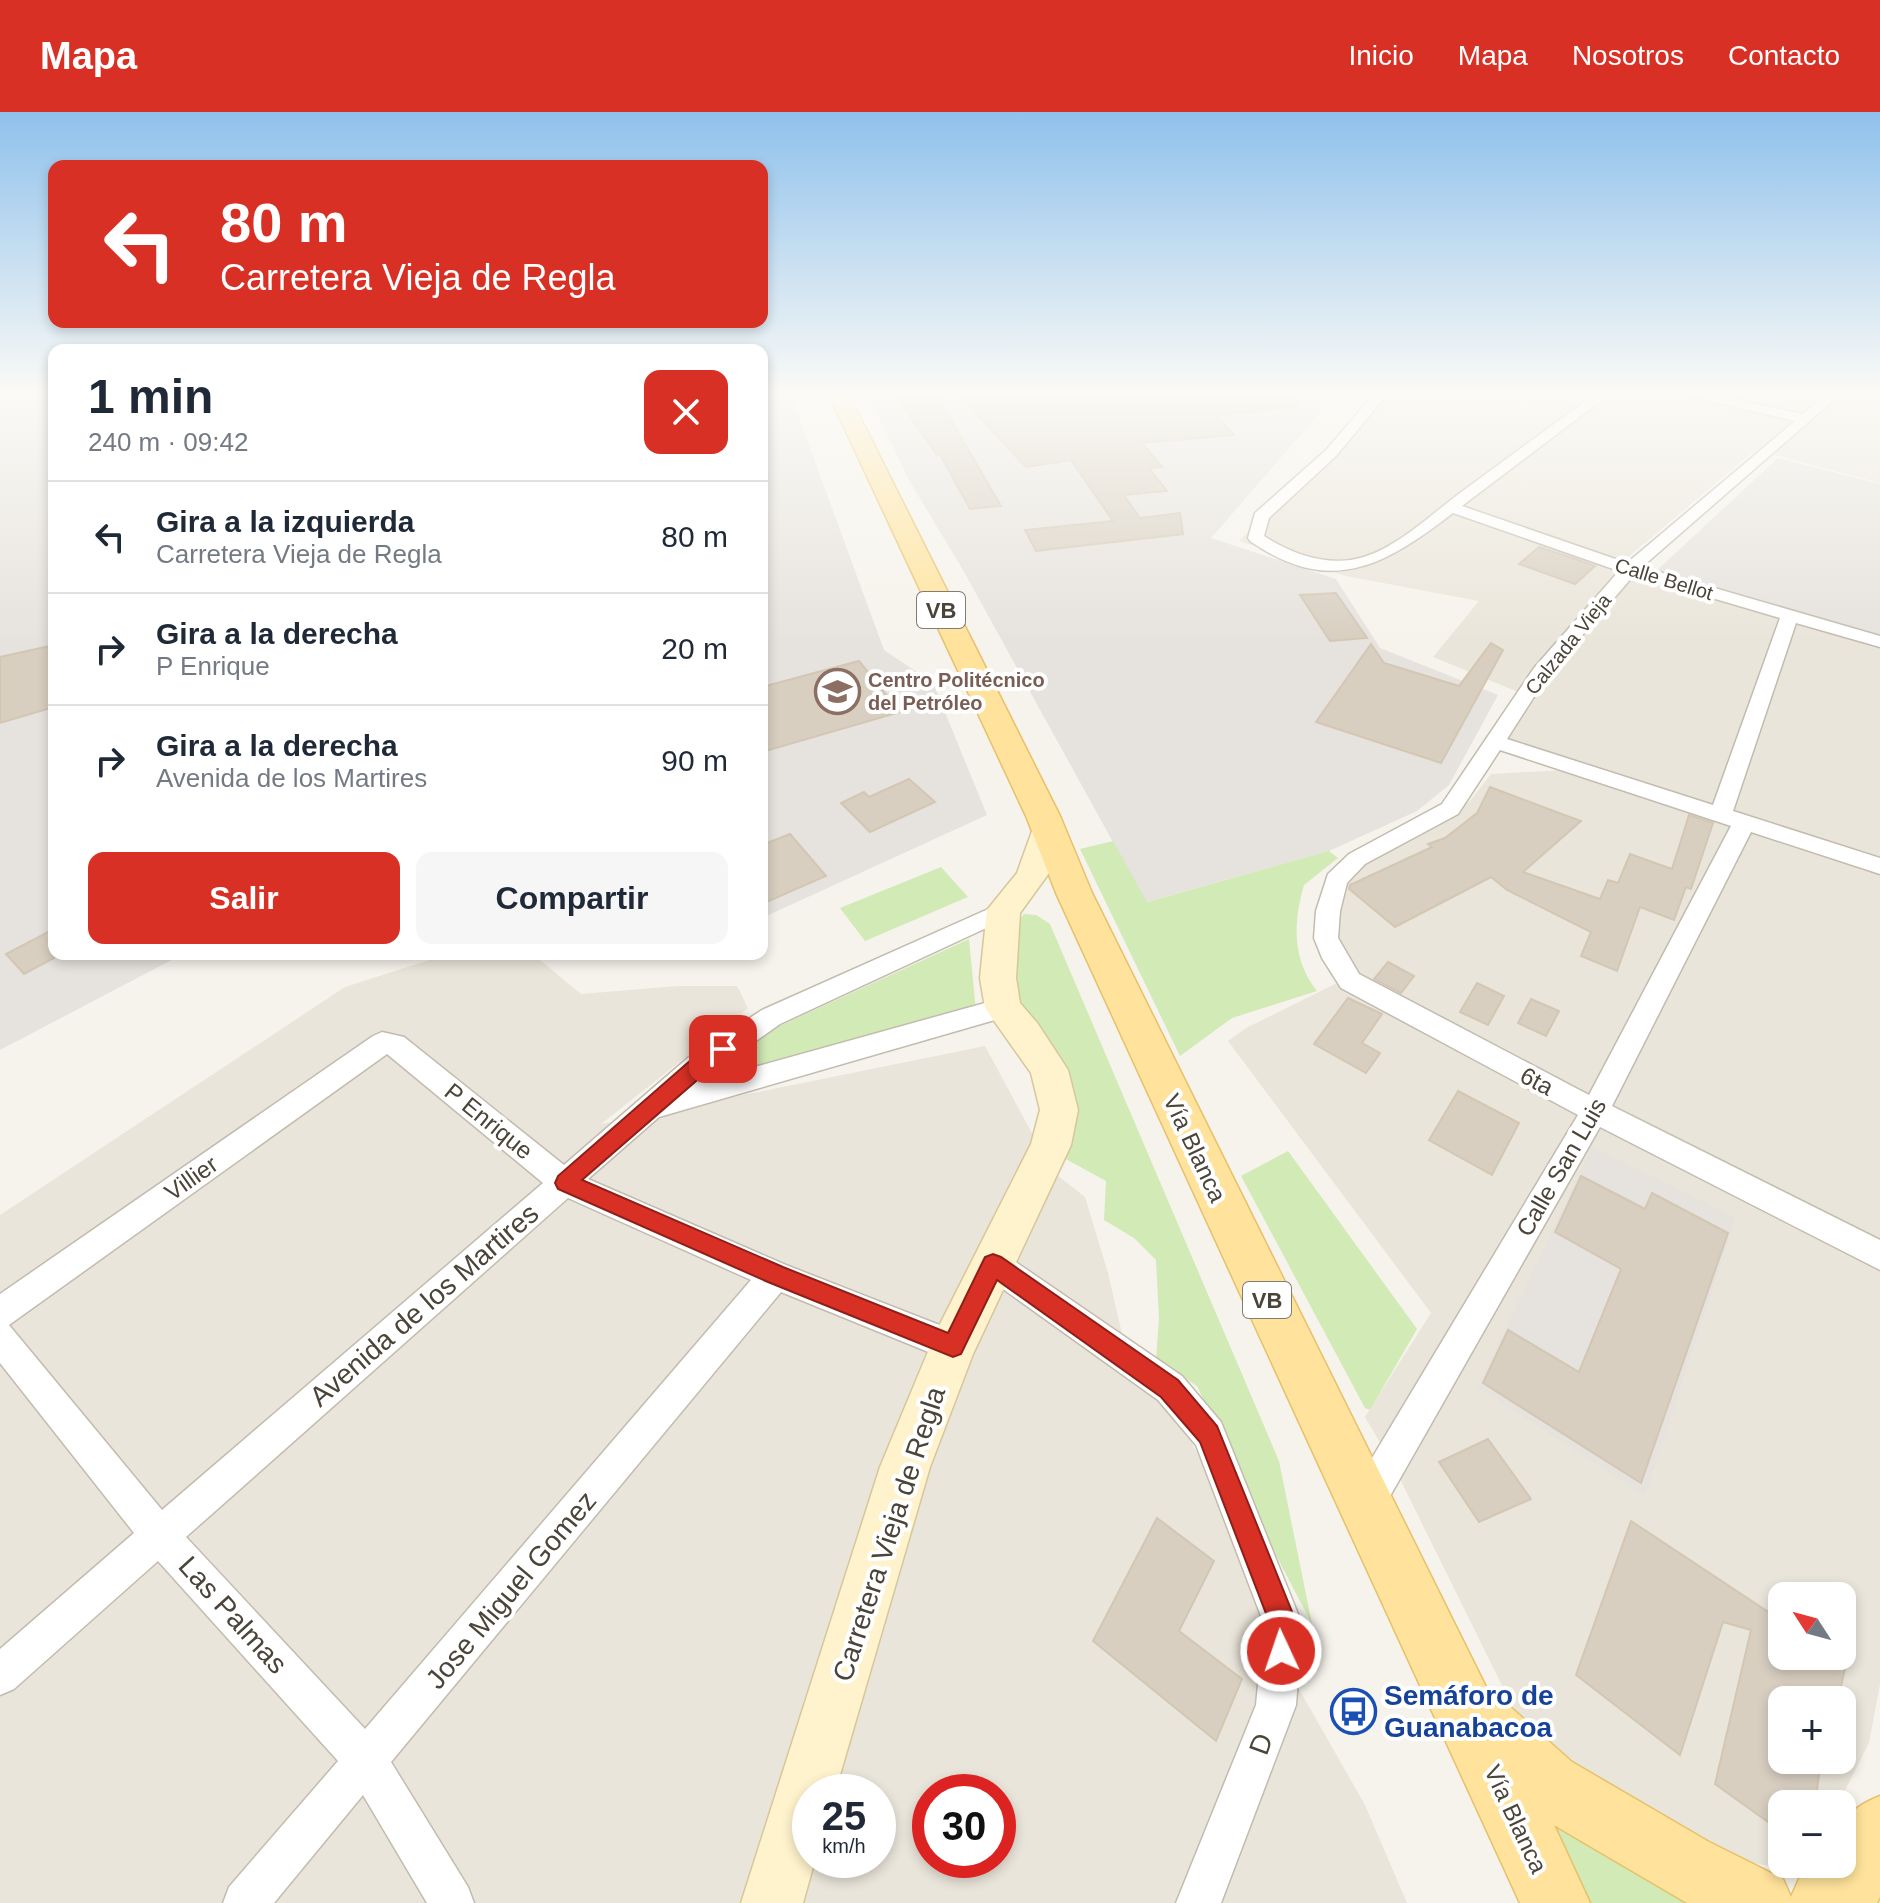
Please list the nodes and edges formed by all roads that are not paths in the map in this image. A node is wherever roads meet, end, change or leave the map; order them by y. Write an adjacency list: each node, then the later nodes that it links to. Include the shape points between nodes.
1 (877, 475): 11 (main road, Vía Blanca / VB)
2 (1307, 475): 5 (street, via 1261,516 1256,538 1270,549 1336,566 1365,562 1408,539)
3 (1494, 475): 5 (street)
4 (1741, 475): 6 (street, Calzada Vieja)
5 (1450, 507): 6 (street, Calle Bellot)
6 (1630, 569): 7 (street, Calle Bellot); 9 (street, Calzada Vieja, via 1541,672)
7 (1789, 617): 8 (street, Calle Bellot); 10 (street, Calle San Luis)
8 (1880, 642)
9 (1493, 741): 10 (street); 15 (street, Calzada Vieja, via 1450,809 1357,859 1336,880)
10 (1733, 817): 12 (street); 19 (street, Calle San Luis)
11 (1047, 827): 13 (main road, Vía Blanca / VB); 14 (street, via 1036,870 1026,889)
12 (1880, 866)
13 (1074, 893): 14 (street); 27 (main road, Vía Blanca / VB)
14 (1004, 910): 16 (street, via 998,978); 18 (street, Avenida de los Martires, via 771,1017 699,1065)
15 (1328, 911): 19 (street, 6ta, via 1326,938 1350,981)
16 (1003, 1008): 18 (street); 22 (street, Carretera Vieja de Regla, via 1049,1070 1059,1110 1051,1145)
17 (382, 1043): 20 (street, P Enrique, via 395,1044); 24 (street, Villier)
18 (648, 1108): 20 (street, Avenida de los Martires)
19 (1595, 1111): 21 (street, 6ta); 27 (street, Calle San Luis)
20 (565, 1183): 23 (street, P Enrique); 28 (street, Avenida de los Martires)
21 (1880, 1256)
22 (993, 1264): 26 (street, Carretera Vieja de Regla); 37 (street, D, via 1170,1388 1209,1434 1283,1624 1276,1705)
23 (775, 1275): 26 (street, P Enrique); 31 (street, Jose Miguel Gomez)
24 (0, 1313)
25 (0, 1337): 28 (street, Las Palmas)
26 (953, 1346): 36 (street, Carretera Vieja de Regla, via 905,1467)
27 (1364, 1506): 30 (main road, Vía Blanca / VB)
28 (159, 1535): 29 (street, Avenida de los Martires); 31 (street, Las Palmas)
29 (0, 1675)
30 (1462, 1705): 38 (main road, Vía Blanca / VB); 39 (main road, via 1549,1785)
31 (367, 1762): 34 (street, Jose Miguel Gomez); 35 (street, Las Palmas)
32 (1880, 1829): 40 (main road, via 1843,1897)
33 (1880, 1847): 41 (street)
34 (245, 1903)
35 (452, 1903)
36 (772, 1903)
37 (1198, 1903)
38 (1556, 1903)
39 (1759, 1903)
40 (1823, 1903)
41 (1869, 1903)

